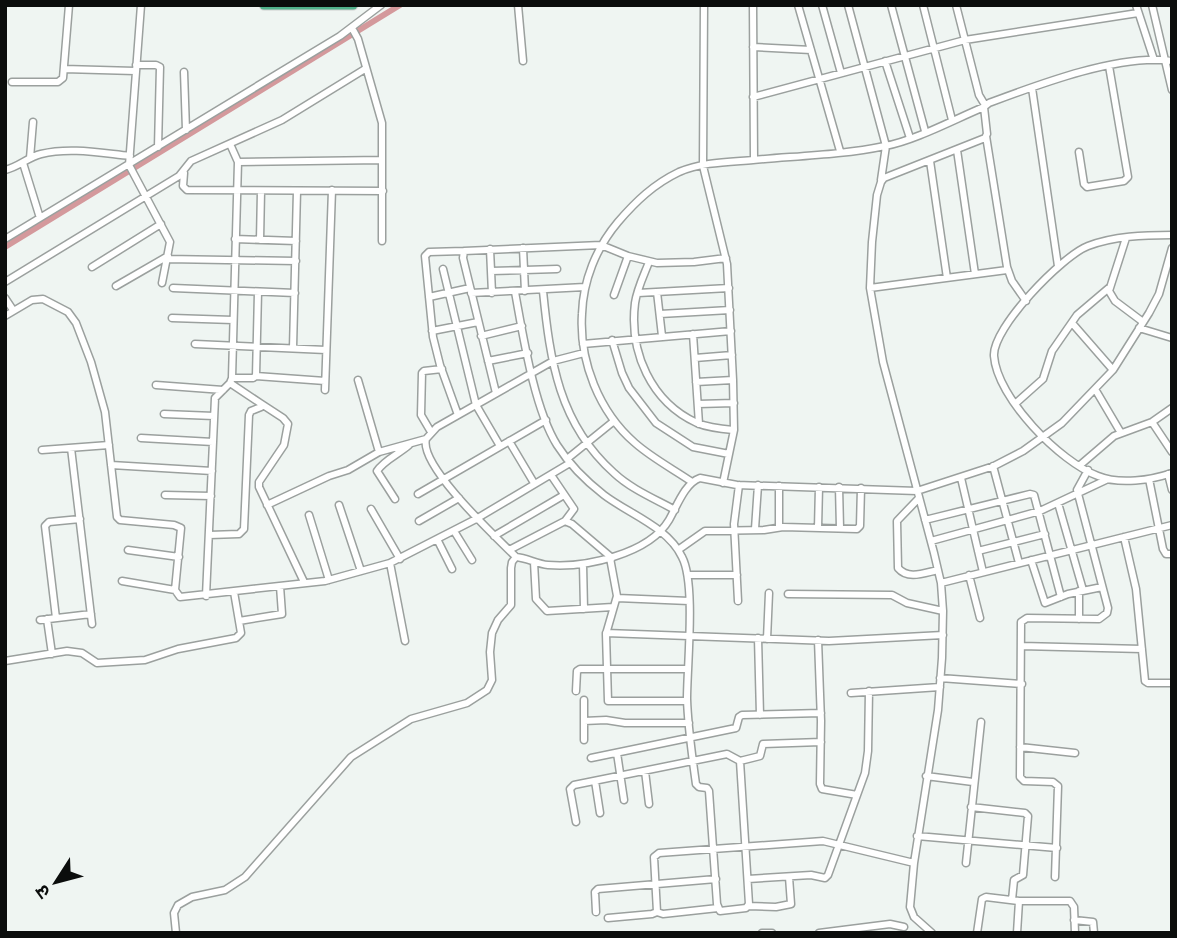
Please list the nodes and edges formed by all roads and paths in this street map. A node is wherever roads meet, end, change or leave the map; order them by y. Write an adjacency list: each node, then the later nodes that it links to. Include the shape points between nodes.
1 (69, 5): 33 (street)
2 (141, 5): 32 (street)
3 (264, 5): 4 (highway)
4 (352, 5)
5 (381, 5): 18 (street)
6 (518, 5): 26 (street)
7 (704, 5): 62 (street)
8 (753, 5): 22 (street)
9 (798, 5): 24 (street)
10 (822, 5): 36 (street)
11 (848, 5): 30 (street)
12 (891, 5): 25 (street)
13 (923, 5): 23 (street)
14 (956, 5): 20 (street)
15 (1136, 5): 17 (street)
16 (1152, 5): 21 (street)
17 (1138, 13): 20 (street); 28 (street)
18 (354, 31): 34 (street); 45 (street)
19 (1172, 39): 21 (street)
20 (965, 40): 23 (street); 42 (street)
21 (1162, 42): 29 (street)
22 (753, 47): 24 (street); 41 (street)
23 (933, 48): 25 (street); 43 (street)
24 (811, 50): 37 (street)
25 (904, 56): 27 (street); 46 (street)
26 (523, 61)
27 (886, 61): 30 (street); 48 (street)
28 (1153, 61): 29 (street); 31 (street)
29 (1168, 61): 40 (street)
30 (865, 66): 36 (street); 50 (street)
31 (1109, 66): 39 (street); 54 (street, via 1128,177 1087,187)
32 (135, 68): 33 (street); 51 (street, via 160,67); 55 (street)
33 (64, 69): 38 (street, via 58,82)
34 (365, 69): 49 (street, via 282,120); 57 (street, via 381,116)
35 (184, 72): 45 (street)
36 (841, 73): 37 (street)
37 (819, 79): 41 (street); 53 (street)
38 (12, 82)
39 (1032, 88): 42 (street); 92 (street)
40 (1172, 90)
41 (753, 97): 58 (street)
42 (984, 106): 43 (street); 47 (street)
43 (952, 120): 46 (street)
44 (33, 122): 56 (street)
45 (186, 130): 51 (street)
46 (925, 131): 48 (street)
47 (986, 136): 52 (street); 97 (street)
48 (910, 138): 50 (street)
49 (230, 144): 60 (street); 64 (street, via 191,161)
50 (886, 146): 53 (street); 65 (street)
51 (158, 147): 61 (street)
52 (957, 150): 59 (street); 99 (street)
53 (840, 151): 58 (street)
54 (1079, 152)
55 (130, 156): 56 (street, via 72,151); 61 (street)
56 (27, 160): 63 (street); 72 (street)
57 (382, 160): 60 (street); 70 (street)
58 (754, 160): 62 (street)
59 (930, 161): 65 (street); 101 (street)
60 (238, 162): 67 (street)
61 (130, 166): 71 (street); 72 (street)
62 (704, 166): 81 (street, via 680,172 646,193); 88 (street)
63 (5, 170)
64 (185, 170): 67 (street, via 183,186 187,190); 71 (street)
65 (881, 182): 109 (street)
66 (332, 190): 69 (street); 70 (street); 149 (street)
67 (237, 191): 68 (street); 77 (street)
68 (261, 191): 69 (street); 78 (street)
69 (298, 191): 79 (street)
70 (383, 191): 80 (street)
71 (145, 197): 73 (street); 102 (street)
72 (40, 218): 76 (street)
73 (161, 224): 87 (street, via 170,242); 93 (street)
74 (1172, 235): 75 (street)
75 (1126, 238): 92 (street, via 1080,249); 106 (street)
76 (5, 239)
77 (235, 239): 78 (street); 89 (street)
78 (260, 240): 79 (street)
79 (296, 241): 90 (street)
80 (382, 241)
81 (601, 245): 82 (street); 86 (street); 105 (street)
82 (523, 248): 84 (street); 96 (street)
83 (1172, 248): 100 (street)
84 (490, 249): 85 (street); 98 (street)
85 (464, 251): 112 (street); 122 (street, via 425,254)
86 (628, 256): 91 (street); 121 (street)
87 (168, 257): 89 (street); 103 (street); 104 (street)
88 (726, 258): 91 (street); 108 (street)
89 (234, 259): 90 (street); 111 (street)
90 (296, 261): 117 (street)
91 (649, 262): 120 (street)
92 (1058, 266): 124 (street)
93 (92, 267)
94 (556, 269): 96 (street)
95 (443, 270): 118 (street)
96 (524, 270): 98 (street); 113 (street)
97 (1007, 270): 99 (street); 124 (street)
98 (491, 271): 119 (street)
99 (975, 274): 101 (street)
100 (1168, 274): 133 (street)
101 (947, 278): 109 (street)
102 (5, 282)
103 (162, 283)
104 (116, 285)
105 (585, 287): 110 (street); 145 (street)
106 (1110, 287): 132 (street); 133 (street, via 1115,301)
107 (173, 288): 111 (street)
108 (729, 288): 116 (street); 126 (street)
109 (870, 288): 226 (street, via 883,362)
110 (543, 290): 113 (street); 155 (street)
111 (234, 291): 114 (street); 130 (street)
112 (471, 291): 118 (street); 119 (street); 131 (street)
113 (526, 291): 115 (street)
114 (258, 292): 117 (street); 147 (street)
115 (515, 292): 119 (street); 135 (street)
116 (657, 292): 120 (street); 127 (street)
117 (295, 293): 148 (street)
118 (449, 293): 122 (street); 134 (street)
119 (492, 293)
120 (638, 293): 141 (street)
121 (614, 295)
122 (429, 297): 136 (street)
123 (5, 298): 125 (street)
124 (1026, 301): 174 (street, via 997,339 994,355 1000,382)
125 (13, 310): 128 (street); 193 (street, via 43,299 72,316 103,401)
126 (730, 310): 127 (street); 137 (street)
127 (660, 314): 140 (street)
128 (5, 316)
129 (172, 318): 130 (street)
130 (233, 320): 146 (street)
131 (478, 322): 134 (street); 139 (street)
132 (1072, 323): 157 (street); 174 (street, via 1052,351 1044,379)
133 (1141, 325): 142 (street); 157 (street)
134 (457, 326): 136 (street); 172 (street)
135 (522, 327): 139 (street); 151 (street)
136 (432, 331): 156 (street)
137 (731, 331): 138 (street); 152 (street)
138 (693, 334): 140 (street); 153 (street)
139 (481, 336): 154 (street)
140 (662, 336): 141 (street)
141 (635, 338): 143 (street); 182 (street, via 645,373 655,388 672,407)
142 (1172, 338)
143 (612, 340): 145 (street); 199 (street, via 625,381 656,423 693,447)
144 (195, 344): 146 (street)
145 (583, 344): 150 (street)
146 (233, 345): 147 (street); 162 (street)
147 (256, 346): 148 (street); 159 (street)
148 (293, 348): 149 (street)
149 (326, 350): 163 (street)
150 (584, 352): 155 (street); 180 (street)
151 (527, 353): 154 (street); 158 (street)
152 (732, 355): 153 (street); 161 (street)
153 (695, 358): 164 (street)
154 (488, 361): 169 (street)
155 (553, 361): 158 (street); 192 (street, via 566,410)
156 (442, 369): 177 (street); 184 (street, via 422,373 421,415)
157 (1113, 370): 166 (street)
158 (532, 373): 169 (street); 179 (street)
159 (256, 376): 162 (street); 163 (street)
160 (358, 380): 197 (street)
161 (733, 380): 164 (street); 171 (street)
162 (231, 381): 167 (street); 170 (street)
163 (325, 381): 168 (street)
164 (696, 382): 173 (street)
165 (156, 385): 167 (street)
166 (1095, 389): 185 (street); 186 (street)
167 (223, 390): 178 (street, via 216,396)
168 (325, 390)
169 (496, 393): 172 (street)
170 (260, 402): 232 (street, via 288,426 284,445 258,484); 256 (street, via 261,407 249,415 244,529)
171 (734, 403): 173 (street); 183 (street)
172 (476, 404): 177 (street); 194 (street)
173 (698, 404): 182 (street)
174 (1014, 404): 186 (street)
175 (1172, 408): 181 (street)
176 (164, 414): 178 (street)
177 (458, 415): 184 (street)
178 (214, 416): 190 (street)
179 (546, 420): 189 (street); 200 (street)
180 (614, 421): 192 (street); 212 (street, via 637,444)
181 (1152, 422): 185 (street); 198 (street)
182 (699, 424): 183 (street)
183 (734, 430): 199 (street)
184 (431, 432): 188 (street)
185 (1121, 433): 203 (street)
186 (1043, 437): 202 (street); 203 (street)
187 (141, 438): 190 (street)
188 (426, 439): 191 (street); 208 (street, via 427,453)
189 (509, 441): 194 (street); 214 (street)
190 (213, 442): 205 (street)
191 (410, 443): 197 (street); 229 (street, via 377,471)
192 (586, 444): 200 (street); 236 (street, via 615,474)
193 (109, 446): 195 (street); 201 (street)
194 (500, 446): 208 (street)
195 (71, 448): 196 (street); 239 (street)
196 (42, 450)
197 (379, 452): 232 (street)
198 (1172, 452)
199 (730, 454): 213 (street)
200 (568, 461): 207 (street); 254 (street, via 606,496)
201 (111, 465): 205 (street); 270 (street, via 118,519 178,526 182,532)
202 (993, 466): 209 (street); 230 (street)
203 (1079, 466): 204 (street)
204 (1087, 470): 210 (street); 223 (street)
205 (212, 471): 227 (street)
206 (1170, 473): 211 (street); 221 (street)
207 (551, 475): 214 (street); 225 (street)
208 (443, 478): 222 (street); 228 (street)
209 (961, 478): 226 (street); 235 (street)
210 (1108, 479): 211 (street); 223 (street)
211 (1149, 479): 249 (street)
212 (692, 482): 213 (street, via 701,478); 236 (street)
213 (723, 483): 215 (street)
214 (534, 484): 240 (street)
215 (739, 485): 216 (street); 251 (street)
216 (758, 485): 217 (street); 250 (street)
217 (779, 486): 218 (street); 246 (street)
218 (819, 487): 219 (street); 247 (street)
219 (839, 487): 220 (street); 248 (street)
220 (861, 488): 226 (street); 248 (street, via 860,526)
221 (1172, 490)
222 (418, 494)
223 (1077, 494): 231 (street); 262 (street)
224 (165, 495): 227 (street)
225 (564, 495): 243 (street, via 574,509); 257 (street)
226 (918, 495): 242 (street); 281 (street, via 897,521 898,568 905,575)
227 (211, 496): 256 (street)
228 (459, 498): 240 (street); 241 (street)
229 (396, 499)
230 (1003, 501): 235 (street); 237 (street, via 1033,494); 244 (street)
231 (1058, 503): 237 (street); 266 (street)
232 (267, 505): 289 (street)
233 (339, 505): 282 (street)
234 (371, 509): 273 (street)
235 (968, 509): 242 (street); 252 (street)
236 (675, 510): 254 (street)
237 (1040, 512): 244 (street); 255 (street)
238 (309, 515): 287 (street)
239 (80, 519): 306 (street); 307 (street, via 45,526)
240 (476, 519): 253 (street); 257 (street)
241 (419, 520)
242 (925, 520): 260 (street)
243 (565, 521): 264 (street); 272 (street)
244 (1008, 522): 252 (street); 261 (street)
245 (1172, 525): 249 (street)
246 (779, 527): 247 (street); 250 (street)
247 (818, 528): 248 (street)
248 (840, 528)
249 (1158, 528): 258 (street); 268 (street, via 1163,549)
250 (755, 529): 251 (street)
251 (734, 530): 265 (street, via 705,531); 285 (street)
252 (973, 530): 260 (street); 267 (street)
253 (454, 531): 259 (street); 274 (street)
254 (659, 531): 265 (street); 272 (street)
255 (1045, 534): 261 (street); 269 (street)
256 (209, 535): 298 (street)
257 (494, 536): 264 (street)
258 (1124, 537): 262 (street); 320 (street, via 1136,589)
259 (437, 539): 273 (street); 280 (street)
260 (931, 541): 281 (street)
261 (1014, 543): 267 (street); 278 (street)
262 (1090, 546): 266 (street); 292 (street)
263 (128, 550): 270 (street)
264 (509, 550): 271 (street)
265 (678, 550): 284 (street)
266 (1070, 550): 269 (street); 294 (street)
267 (978, 551): 283 (street)
268 (1172, 554)
269 (1050, 555): 275 (street); 299 (street)
270 (179, 557): 293 (street)
271 (516, 557): 276 (street); 382 (street, via 511,568 511,605 492,633 492,680 487,690 467,703 406,722 351,757 245,877 225,890 191,897 178,905)
272 (611, 558): 279 (street); 300 (street)
273 (400, 559): 277 (street)
274 (472, 560)
275 (1031, 560): 278 (street); 299 (street, via 1044,602)
276 (534, 562): 279 (street); 304 (street, via 536,599 541,607 551,612)
277 (390, 563): 282 (street); 318 (street)
278 (1019, 563): 283 (street)
279 (583, 564): 304 (street)
280 (452, 569)
281 (938, 570): 290 (street)
282 (360, 571): 287 (street)
283 (983, 572): 286 (street)
284 (688, 575): 285 (street); 301 (street)
285 (737, 575): 302 (street)
286 (969, 575): 290 (street); 308 (street)
287 (329, 580): 289 (street)
288 (122, 581): 293 (street)
289 (304, 582): 291 (street)
290 (941, 583): 305 (street)
291 (281, 586): 295 (street); 310 (street, via 282,614)
292 (1102, 587): 294 (street); 309 (street, via 1108,608 1105,617)
293 (175, 590): 298 (street, via 180,597)
294 (1081, 591): 299 (street); 309 (street)
295 (234, 592): 298 (street); 310 (street)
296 (769, 593): 316 (street)
297 (788, 594): 305 (street, via 892,595)
298 (206, 596)
299 (1061, 597)
300 (617, 598): 301 (street); 303 (street)
301 (689, 601): 313 (street)
302 (738, 601)
303 (613, 607): 304 (street); 312 (street)
304 (584, 609)
305 (943, 611): 314 (street)
306 (91, 614): 307 (street); 311 (street)
307 (56, 618): 321 (street, via 43,619)
308 (979, 618)
309 (1079, 619): 319 (street, via 1024,619)
310 (239, 621): 321 (street, via 237,637 145,660 97,663 76,652)
311 (92, 624)
312 (606, 633): 313 (street); 323 (street)
313 (688, 635): 315 (street); 324 (street)
314 (943, 635): 317 (street); 325 (street)
315 (758, 638): 316 (street); 335 (street)
316 (767, 639): 317 (street)
317 (818, 640): 334 (street)
318 (405, 641)
319 (1021, 646): 320 (street); 327 (street)
320 (1142, 649): 326 (street, via 1146,682)
321 (52, 654): 322 (street)
322 (5, 661)
323 (606, 668): 324 (street); 329 (street, via 578,670); 333 (street, via 610,702)
324 (688, 669): 333 (street)
325 (940, 678): 327 (street); 328 (street)
326 (1172, 683)
327 (1022, 684): 342 (street)
328 (940, 687): 330 (street); 350 (street)
329 (576, 691)
330 (869, 691): 331 (street); 353 (street, via 868,751)
331 (851, 693)
332 (584, 700): 336 (street)
333 (687, 701): 338 (street)
334 (821, 713): 335 (street); 341 (street)
335 (760, 715): 339 (street, via 742,715 736,728)
336 (584, 721): 338 (street); 340 (street)
337 (981, 722): 352 (street)
338 (689, 723): 339 (street)
339 (691, 739): 343 (street); 347 (street)
340 (584, 740)
341 (821, 742): 346 (street, via 763,744 760,756); 353 (street, via 821,788)
342 (1020, 747): 344 (street); 364 (street, via 1020,779 1058,786)
343 (617, 753): 345 (street); 349 (street)
344 (1075, 753)
345 (591, 758)
346 (740, 761): 347 (street, via 727,754); 363 (street)
347 (693, 762): 348 (street); 365 (street, via 697,786 709,791)
348 (645, 771): 349 (street); 355 (street)
349 (620, 776): 351 (street); 354 (street)
350 (926, 776): 352 (street); 359 (street)
351 (595, 781): 357 (street); 358 (street, via 570,788)
352 (973, 782): 356 (street)
353 (857, 795): 361 (street)
354 (625, 800)
355 (649, 804)
356 (971, 807): 360 (street); 362 (street, via 1026,813)
357 (600, 813)
358 (576, 822)
359 (917, 836): 360 (street); 366 (street)
360 (967, 839): 362 (street); 367 (street)
361 (839, 845): 363 (street, via 823,841); 366 (street); 368 (street, via 827,877)
362 (1026, 845): 364 (street); 373 (street, via 1023,875 1013,881)
363 (746, 847): 365 (street); 370 (street)
364 (1056, 848): 369 (street)
365 (714, 849): 371 (street); 372 (street, via 656,853)
366 (914, 863): 378 (street)
367 (966, 863)
368 (789, 877): 370 (street); 374 (street, via 791,904)
369 (1055, 877)
370 (748, 878): 374 (street)
371 (716, 879): 372 (street); 375 (street)
372 (656, 885): 376 (street, via 596,889); 377 (street)
373 (1015, 900): 380 (street, via 1070,901); 387 (street, via 983,898); 388 (street)
374 (748, 906): 375 (street)
375 (718, 908): 377 (street)
376 (596, 912)
377 (657, 912): 379 (street)
378 (913, 915): 381 (street); 386 (street)
379 (608, 918)
380 (1074, 920): 389 (street); 390 (street, via 1093,922)
381 (904, 930): 385 (street, via 890,924)
382 (176, 933)
383 (762, 933): 384 (street)
384 (772, 933)
385 (819, 933)
386 (932, 933)
387 (977, 933)
388 (1017, 933)
389 (1075, 933)
390 (1094, 933)

